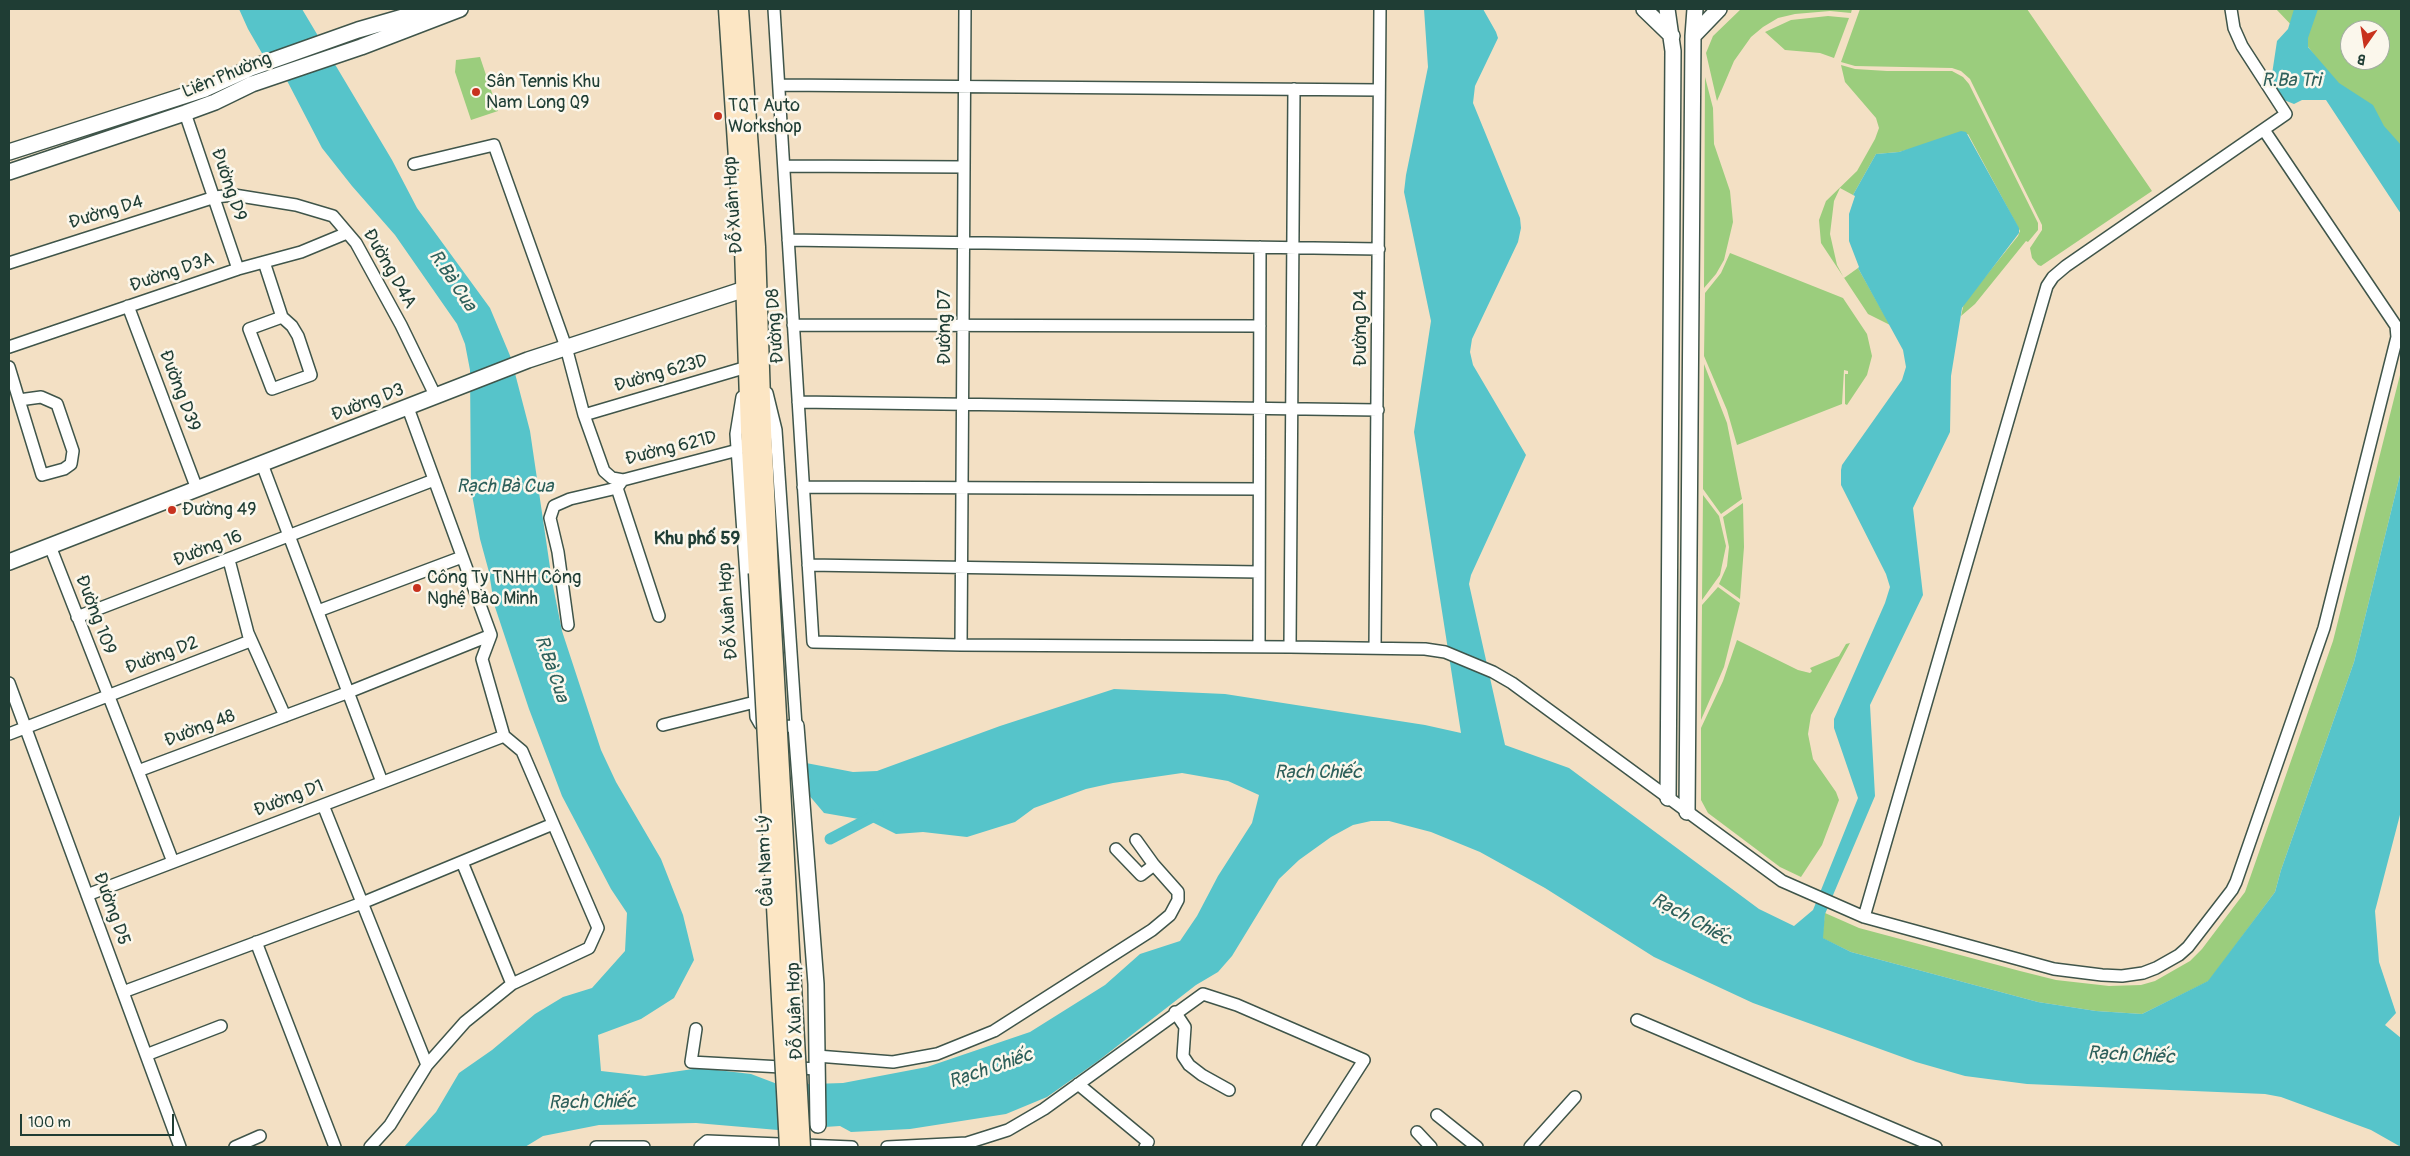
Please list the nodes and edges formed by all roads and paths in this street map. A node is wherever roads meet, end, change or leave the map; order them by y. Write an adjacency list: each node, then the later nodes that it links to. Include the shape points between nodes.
1 (459, 9): 20 (street, Liên Phường, via 252,84); 22 (street, Liên Phường, via 410,15 358,30 251,68 205,89)
2 (727, 9): 37 (main road, Đỗ Xuân Hợp)
3 (740, 9): 37 (main road, Đỗ Xuân Hợp)
4 (774, 9): 14 (street, Đường D8)
5 (965, 9): 15 (street, Đường D7)
6 (1380, 9): 17 (street, Đường D4)
7 (1644, 9): 12 (street)
8 (1667, 9): 12 (street)
9 (1695, 9): 13 (street)
10 (1719, 9): 13 (street)
11 (2231, 9): 21 (street, via 2234,28 2242,46 2286,114)
12 (1672, 36): 18 (street)
13 (1693, 36): 19 (street)
14 (779, 85): 15 (street); 24 (street, Đường D8)
15 (964, 86): 16 (street); 25 (street, Đường D7)
16 (1294, 89): 17 (street); 32 (street)
17 (1379, 90): 33 (street, Đường D4)
18 (1672, 106): 19 (street); 45 (street)
19 (1692, 106): 46 (street)
20 (185, 113): 26 (street, Liên Phường); 27 (street, Đường D9)
21 (2264, 130): 110 (street, via 2066,266 2047,286); 110 (street, via 2396,326 2398,334 2324,628 2232,890 2179,955 2156,968 2122,976 2054,969)
22 (9, 152)
23 (414, 164): 43 (street, via 494,145)
24 (784, 166): 25 (street); 29 (street, Đường D8)
25 (964, 167): 30 (street, Đường D7)
26 (9, 172)
27 (214, 197): 28 (street, Đường D4A, via 234,195 296,205 333,216); 35 (street, Đường D4); 36 (street, Đường D9)
28 (347, 233): 34 (street, Đường D3A, via 301,252); 49 (street, Đường D4A, via 356,243)
29 (788, 240): 30 (street); 40 (street, Đường D8)
30 (963, 243): 31 (street); 41 (street, Đường D7)
31 (1260, 247): 32 (street); 42 (street)
32 (1293, 248): 33 (street); 55 (street)
33 (1379, 250): 56 (street, Đường D4)
34 (264, 262): 36 (street, Đường D3A); 39 (street)
35 (9, 263)
36 (238, 268): 38 (street, Đường D3A)
37 (752, 288): 43 (street, Đường D3); 48 (main road, Đỗ Xuân Hợp)
38 (128, 306): 44 (street, Đường D3A); 64 (street, Đường D39)
39 (282, 317): 39 (street, via 249,329 272,389 311,375 298,336)
40 (793, 325): 41 (street); 51 (street, Đường D8)
41 (963, 325): 42 (street); 52 (street, Đường D7)
42 (1260, 326): 53 (street)
43 (566, 347): 49 (street, Đường D3); 57 (street)
44 (9, 348)
45 (1671, 350): 46 (street); 75 (street)
46 (1690, 351): 76 (street)
47 (9, 367): 50 (street)
48 (754, 368): 57 (street, Đường 623D); 58 (street, Đỗ Xuân Hợp, via 736,434); 73 (main road, Đỗ Xuân Hợp); 93 (street, Đỗ Xuân Hợp, via 776,430)
49 (441, 396): 54 (street, Đường D3)
50 (19, 400): 50 (street, via 42,475 71,464 73,451 56,404 41,396)
51 (798, 402): 52 (street); 62 (street, Đường D8)
52 (962, 404): 53 (street); 63 (street, Đường D7)
53 (1259, 407): 55 (street); 65 (street)
54 (408, 408): 59 (street, Đường D3); 60 (street)
55 (1292, 408): 56 (street); 85 (street)
56 (1378, 410): 86 (street, Đường D4)
57 (584, 415): 61 (street, via 604,471)
58 (738, 450): 61 (street, Đường 621D); 90 (street, Đỗ Xuân Hợp)
59 (262, 464): 64 (street, Đường D3); 66 (street)
60 (434, 480): 66 (street, Đường 16); 68 (street)
61 (617, 482): 78 (street); 80 (street, Đường 621D, via 554,506 550,518)
62 (804, 486): 63 (street); 71 (street, Đường D8)
63 (962, 488): 65 (street); 72 (street, Đường D7)
64 (198, 489): 67 (street, Đường D3)
65 (1259, 489): 74 (street)
66 (290, 537): 69 (street, Đường 16); 77 (street)
67 (50, 546): 70 (street, Đường D3); 79 (street, Đường 109)
68 (462, 557): 77 (street); 81 (street)
69 (229, 560): 79 (street, Đường 16); 82 (street)
70 (9, 562)
71 (808, 565): 72 (street); 83 (street, Đường D8, via 813,642)
72 (962, 568): 74 (street); 83 (street, Đường D7)
73 (764, 572): 128 (main road, Cầu Nam Lý, bridge); 129 (main road, Cầu Nam Lý, bridge)
74 (1258, 572): 84 (street)
75 (1670, 599): 76 (street); 99 (street)
76 (1689, 600): 101 (street)
77 (318, 611): 88 (street)
78 (659, 616)
79 (77, 617): 89 (street, Đường 109)
80 (568, 624)
81 (491, 635): 88 (street, Đường 48); 96 (street, via 482,659)
82 (250, 641): 89 (street, Đường D2); 91 (street)
83 (961, 646): 84 (street)
84 (1259, 647): 85 (street)
85 (1290, 647): 86 (street)
86 (1375, 648): 99 (street, via 1445,652 1494,672)
87 (9, 683): 94 (street, Đường D5)
88 (349, 692): 91 (street, Đường 48); 98 (street)
89 (108, 696): 94 (street, Đường D2); 97 (street)
90 (755, 702): 92 (street); 93 (street, Đỗ Xuân Hợp, via 760,724 766,727)
91 (285, 716): 97 (street, Đường 48)
92 (663, 725)
93 (796, 726): 119 (street, Đỗ Xuân Hợp, via 816,984)
94 (26, 728): 95 (street, Đường D2); 108 (street, Đường D5)
95 (9, 734)
96 (504, 736): 98 (street, Đường D1); 102 (street, via 522,751)
97 (138, 771): 105 (street)
98 (382, 782): 100 (street, Đường D1)
99 (1668, 798): 101 (street)
100 (323, 805): 105 (street, Đường D1); 109 (street)
101 (1687, 812): 110 (street, via 1773,876)
102 (553, 824): 106 (street); 112 (street, via 598,928 589,948)
103 (1136, 840): 107 (street)
104 (1116, 849): 107 (street, via 1141,875)
105 (172, 862): 108 (street, Đường D1)
106 (462, 862): 109 (street); 112 (street)
107 (1154, 865): 119 (street, via 1178,892 1174,908 1164,922 994,1031 937,1054 893,1062)
108 (87, 895): 113 (street, Đường D5)
109 (362, 903): 111 (street); 120 (street)
110 (1864, 917)
111 (256, 942): 113 (street); 132 (street)
112 (512, 984): 120 (street, via 465,1022)
113 (123, 992): 118 (street, Đường D5)
114 (1175, 1012): 121 (street); 122 (street, via 1185,1027 1182,1056 1202,1075); 140 (street, via 1203,994 1237,1004 1364,1060)
115 (1637, 1020): 144 (street)
116 (220, 1026): 118 (street)
117 (696, 1028): 119 (street, via 691,1062)
118 (146, 1055): 130 (street, Đường D5)
119 (817, 1063): 125 (street, Đỗ Xuân Hợp)
120 (427, 1065): 133 (street, via 390,1125)
121 (1078, 1084): 138 (street, via 1025,1121 988,1138 967,1143); 139 (street, via 1148,1142)
122 (1229, 1090)
123 (1575, 1096): 143 (street)
124 (1437, 1115): 142 (street)
125 (818, 1125): 129 (street)
126 (1417, 1132): 141 (street)
127 (260, 1136): 131 (street)
128 (780, 1146): 129 (street); 136 (street, via 707,1141)
129 (812, 1146): 137 (street)
130 (180, 1147)
131 (235, 1147)
132 (335, 1147)
133 (370, 1147)
134 (596, 1147): 135 (street)
135 (644, 1147)
136 (700, 1147)
137 (852, 1147)
138 (887, 1147)
139 (1145, 1147)
140 (1308, 1147)
141 (1431, 1147)
142 (1477, 1147)
143 (1530, 1147)
144 (1936, 1147)

